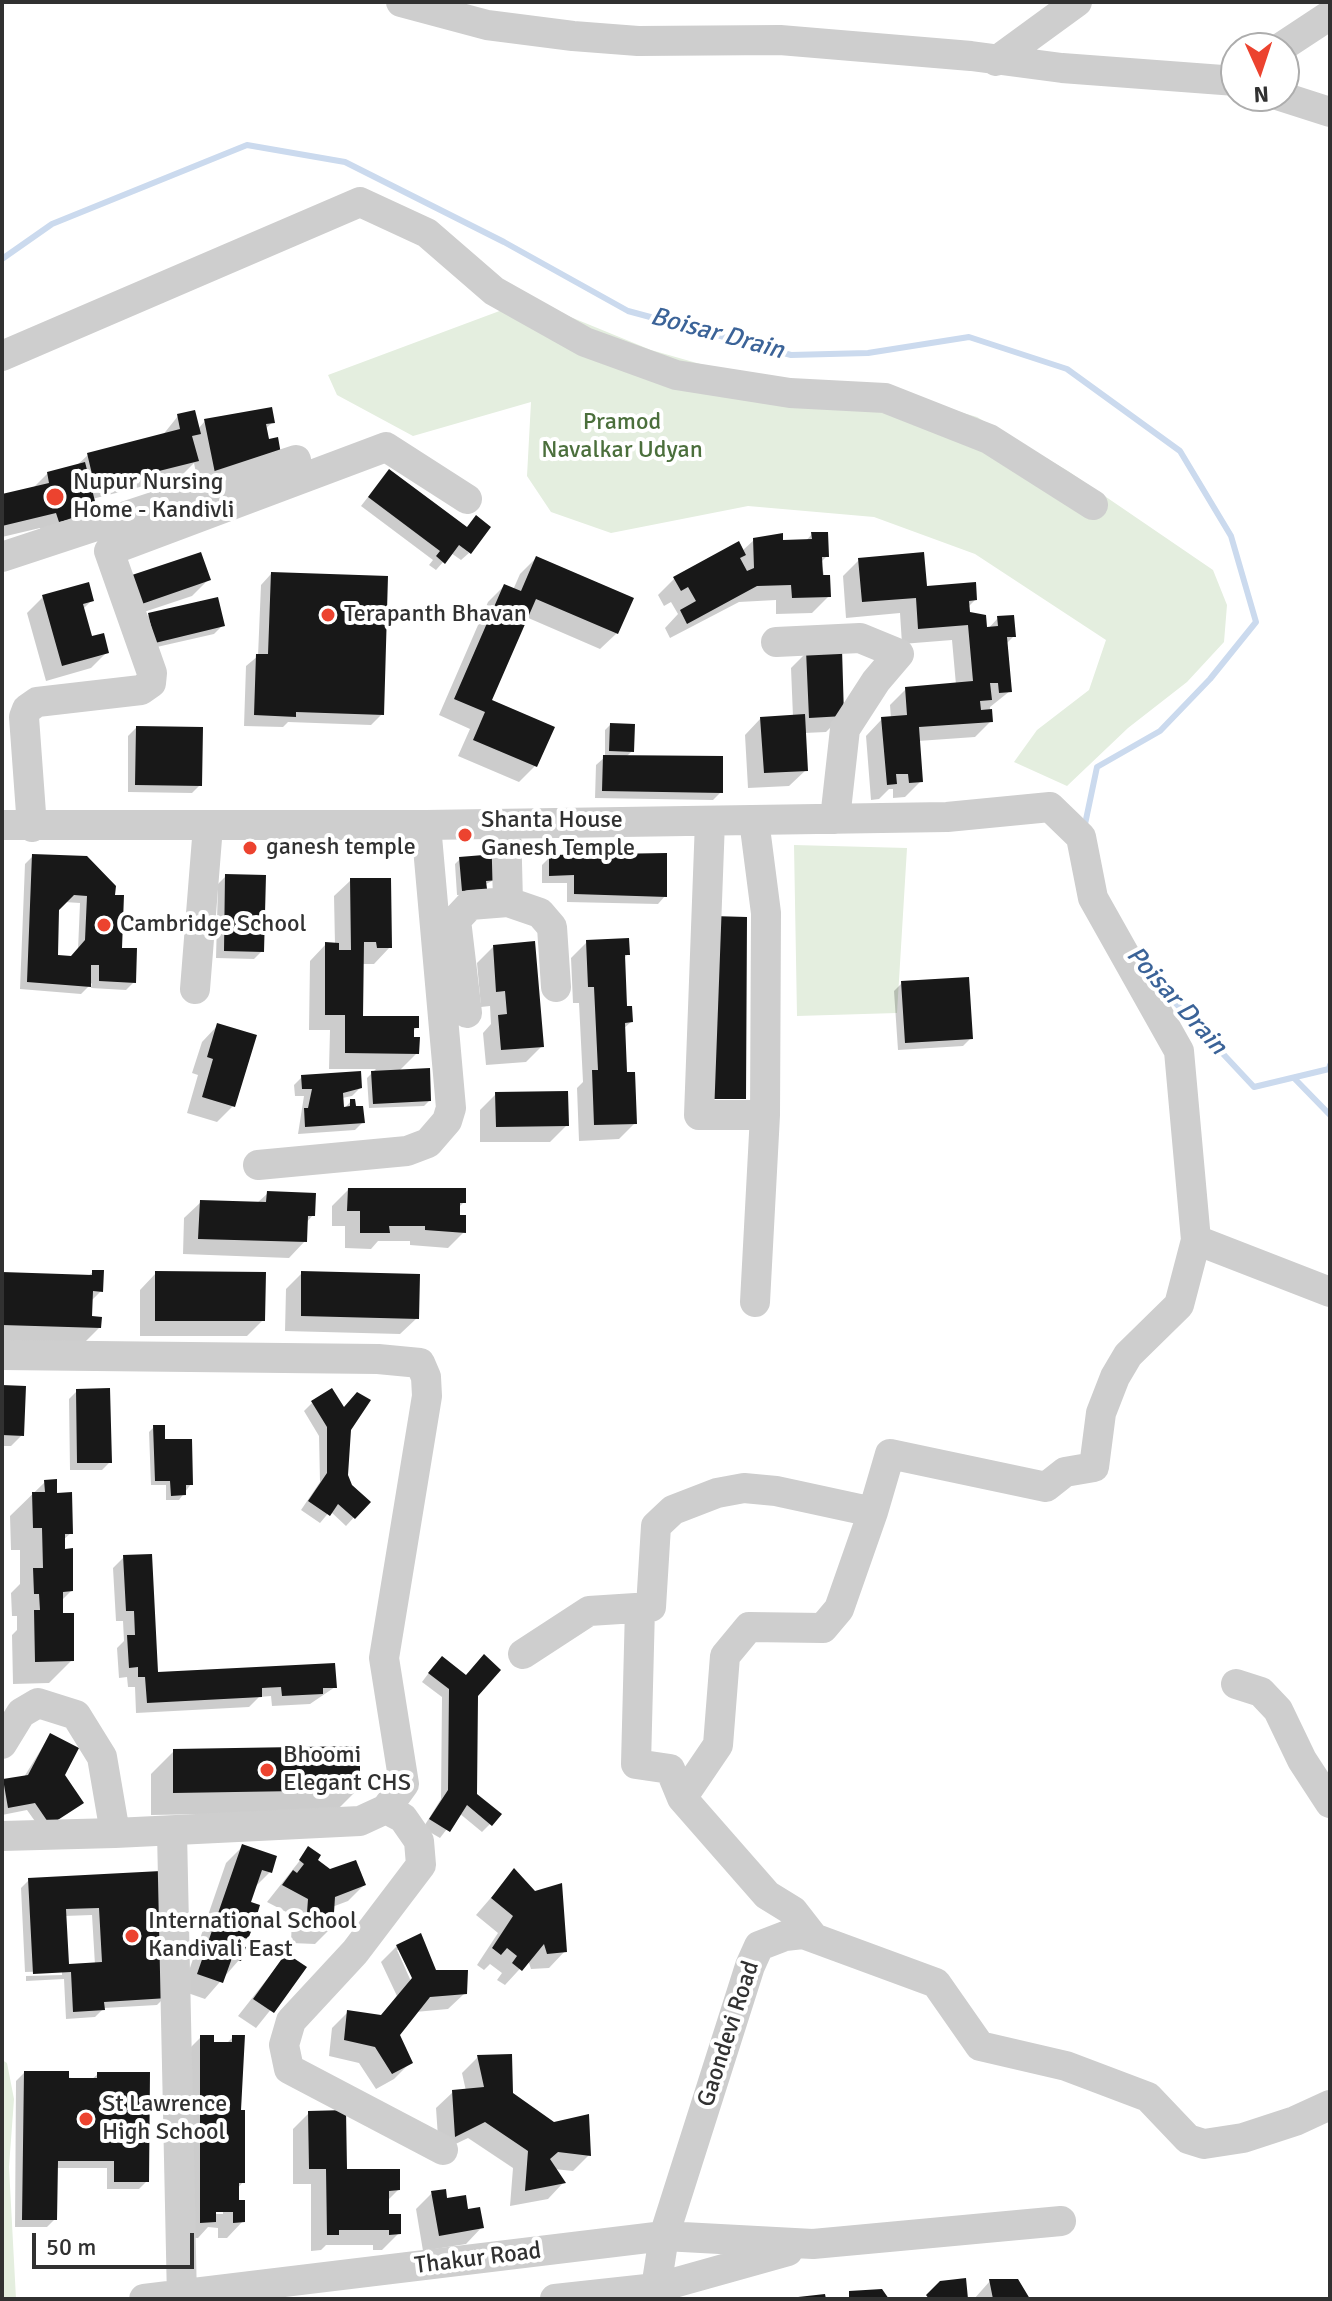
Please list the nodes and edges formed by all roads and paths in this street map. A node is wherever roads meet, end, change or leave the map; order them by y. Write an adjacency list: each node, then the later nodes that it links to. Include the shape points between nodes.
1 (1077, 2): 5 (street)
2 (415, 4): 5 (street, via 487,25 573,36 780,40)
3 (1330, 15): 4 (street)
4 (1300, 35)
5 (996, 61): 6 (street)
6 (1220, 79)
7 (1300, 102): 8 (street)
8 (1330, 112)
9 (2, 356): 12 (street, via 360,202 427,233 494,291 585,342 676,375 790,393 885,398 989,439)
10 (299, 459): 13 (street)
11 (467, 499): 20 (street, via 386,447 109,551 151,683 141,690 37,702 27,709)
12 (1093, 505)
13 (2, 557)
14 (776, 642): 15 (street, via 860,638 899,654 845,729)
15 (835, 819): 16 (street); 30 (street, via 947,817 1050,807 1081,837 1093,898 1179,1051)
16 (754, 820): 17 (street); 23 (street)
17 (710, 821): 18 (street); 22 (street)
18 (506, 824): 19 (street); 24 (street)
19 (426, 825): 21 (street); 29 (street, via 451,1108 447,1121 428,1143 407,1151)
20 (17, 826): 21 (street)
21 (208, 826): 26 (street)
22 (708, 866): 23 (street); 28 (street, via 699,1115)
23 (761, 867): 28 (street, via 766,913)
24 (508, 902): 25 (street, via 540,913 552,927); 27 (street, via 470,905 456,920)
25 (556, 987)
26 (195, 989)
27 (467, 1013)
28 (765, 1115): 32 (street)
29 (258, 1165)
30 (1196, 1240): 31 (street); 34 (street, via 1179,1305 1128,1355 1115,1377 1101,1413 1094,1467 1065,1472 1046,1487 890,1454)
31 (1330, 1292)
32 (755, 1302)
33 (2, 1355): 41 (street, via 420,1363 427,1396 384,1658 404,1784)
34 (873, 1512): 35 (street, via 744,1488 673,1510 656,1526 651,1607); 39 (street, via 839,1609 823,1628 749,1627 725,1656 718,1745)
35 (640, 1608): 36 (street, via 589,1611); 39 (street, via 636,1764 670,1769)
36 (523, 1654)
37 (1236, 1684): 40 (street, via 1261,1692 1278,1710)
38 (2, 1744): 43 (street, via 21,1713 38,1703 76,1715 102,1757)
39 (682, 1798): 45 (street, via 767,1895 793,1911)
40 (1330, 1803)
41 (386, 1809): 42 (street, via 360,1821); 47 (street, via 403,1818 419,1841 421,1865 355,1952 291,2021 284,2045 289,2069)
42 (172, 1832): 43 (street); 52 (street)
43 (115, 1833): 44 (street)
44 (2, 1836)
45 (814, 1938): 46 (street, Gaondevi Road, via 936,1983 980,2046 1066,2066 1148,2097 1188,2139 1204,2144 1243,2138); 49 (street, Gaondevi Road, via 785,1936 759,1946)
46 (1330, 2105)
47 (443, 2150)
48 (1061, 2221): 50 (street, Thakur Road)
49 (664, 2236): 50 (street, Thakur Road); 51 (street); 52 (street, Thakur Road)
50 (813, 2244): 51 (street, Thakur Road)
51 (656, 2288): 53 (street, Thakur Road)
52 (182, 2297): 54 (street, Thakur Road)
53 (590, 2297): 55 (street, Thakur Road)
54 (144, 2299)
55 (555, 2299)

